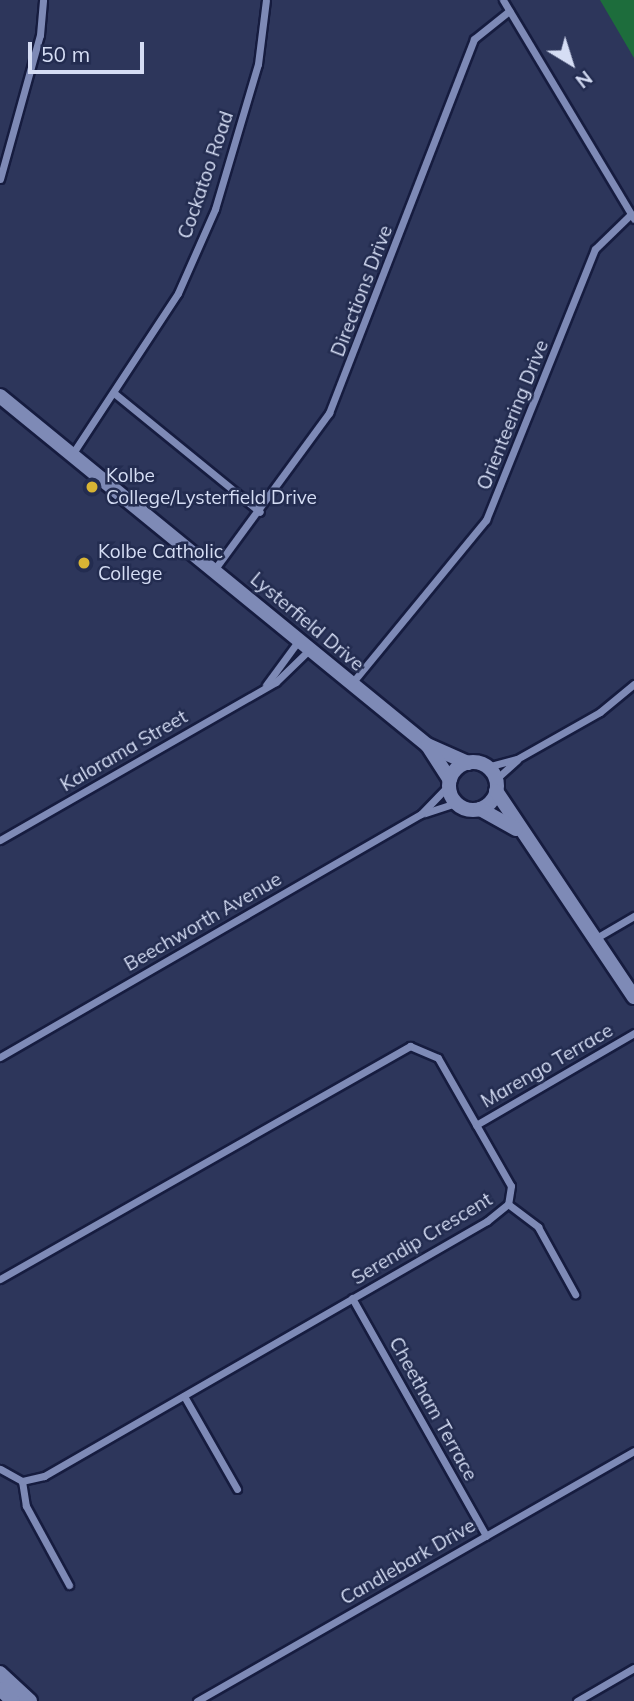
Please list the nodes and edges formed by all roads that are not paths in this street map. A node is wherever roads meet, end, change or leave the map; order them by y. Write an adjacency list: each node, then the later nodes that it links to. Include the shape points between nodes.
1 (43, 0): 5 (street, via 40,35)
2 (266, 0): 7 (street, Cockatoo Road, via 258,64 215,209 178,293)
3 (503, 0): 4 (street)
4 (509, 11): 6 (street); 10 (street, Directions Drive, via 474,40 330,413)
5 (0, 179)
6 (632, 216): 13 (street, Orienteering Drive, via 595,249 486,520)
7 (114, 393): 9 (street, Cockatoo Road); 10 (street)
8 (0, 396): 9 (street, Lysterfield Drive)
9 (73, 453): 11 (street, Lysterfield Drive)
10 (260, 512): 11 (street, Directions Drive)
11 (214, 570): 12 (street, Lysterfield Drive)
12 (305, 645): 13 (street, Lysterfield Drive); 15 (street, Kalorama Street); 15 (street, Kalorama Street)
13 (352, 684): 16 (street, Lysterfield Drive)
14 (634, 684): 17 (street, via 600,712)
15 (263, 688): 26 (street, Kalorama Street)
16 (427, 745): 18 (street, Lysterfield Drive); 20 (street, Lysterfield Drive)
17 (517, 759): 19 (street); 21 (street)
18 (468, 763): 19 (street); 20 (street)
19 (487, 767): 21 (street)
20 (449, 783): 22 (street); 24 (street, Beechworth Avenue)
21 (496, 785): 23 (street); 25 (street)
22 (456, 803): 23 (street); 24 (street, Beechworth Avenue)
23 (480, 808): 25 (street)
24 (421, 814): 31 (street, Beechworth Avenue)
25 (517, 830): 28 (street)
26 (0, 840)
27 (634, 916): 28 (street)
28 (598, 937): 29 (street)
29 (634, 997)
30 (634, 1033): 32 (street, Marengo Terrace)
31 (0, 1057)
32 (476, 1125): 33 (street, Serendip Crescent, via 511,1185); 34 (street, Serendip Crescent, via 438,1058 410,1046)
33 (508, 1205): 35 (street, via 538,1227); 36 (street, Serendip Crescent)
34 (0, 1279)
35 (575, 1294)
36 (352, 1298): 37 (street, Serendip Crescent); 42 (street, Cheetham Terrace)
37 (184, 1396): 40 (street, Serendip Crescent, via 44,1476); 41 (street)
38 (634, 1451): 42 (street, Candlebark Drive)
39 (0, 1469): 40 (street)
40 (22, 1481): 43 (street, via 26,1506)
41 (237, 1489)
42 (486, 1536): 49 (street, Candlebark Drive)
43 (69, 1585)
44 (634, 1668): 50 (street)
45 (0, 1673): 48 (street)
46 (0, 1689): 47 (street)
47 (13, 1701)
48 (30, 1701)
49 (197, 1701)
50 (577, 1701)

